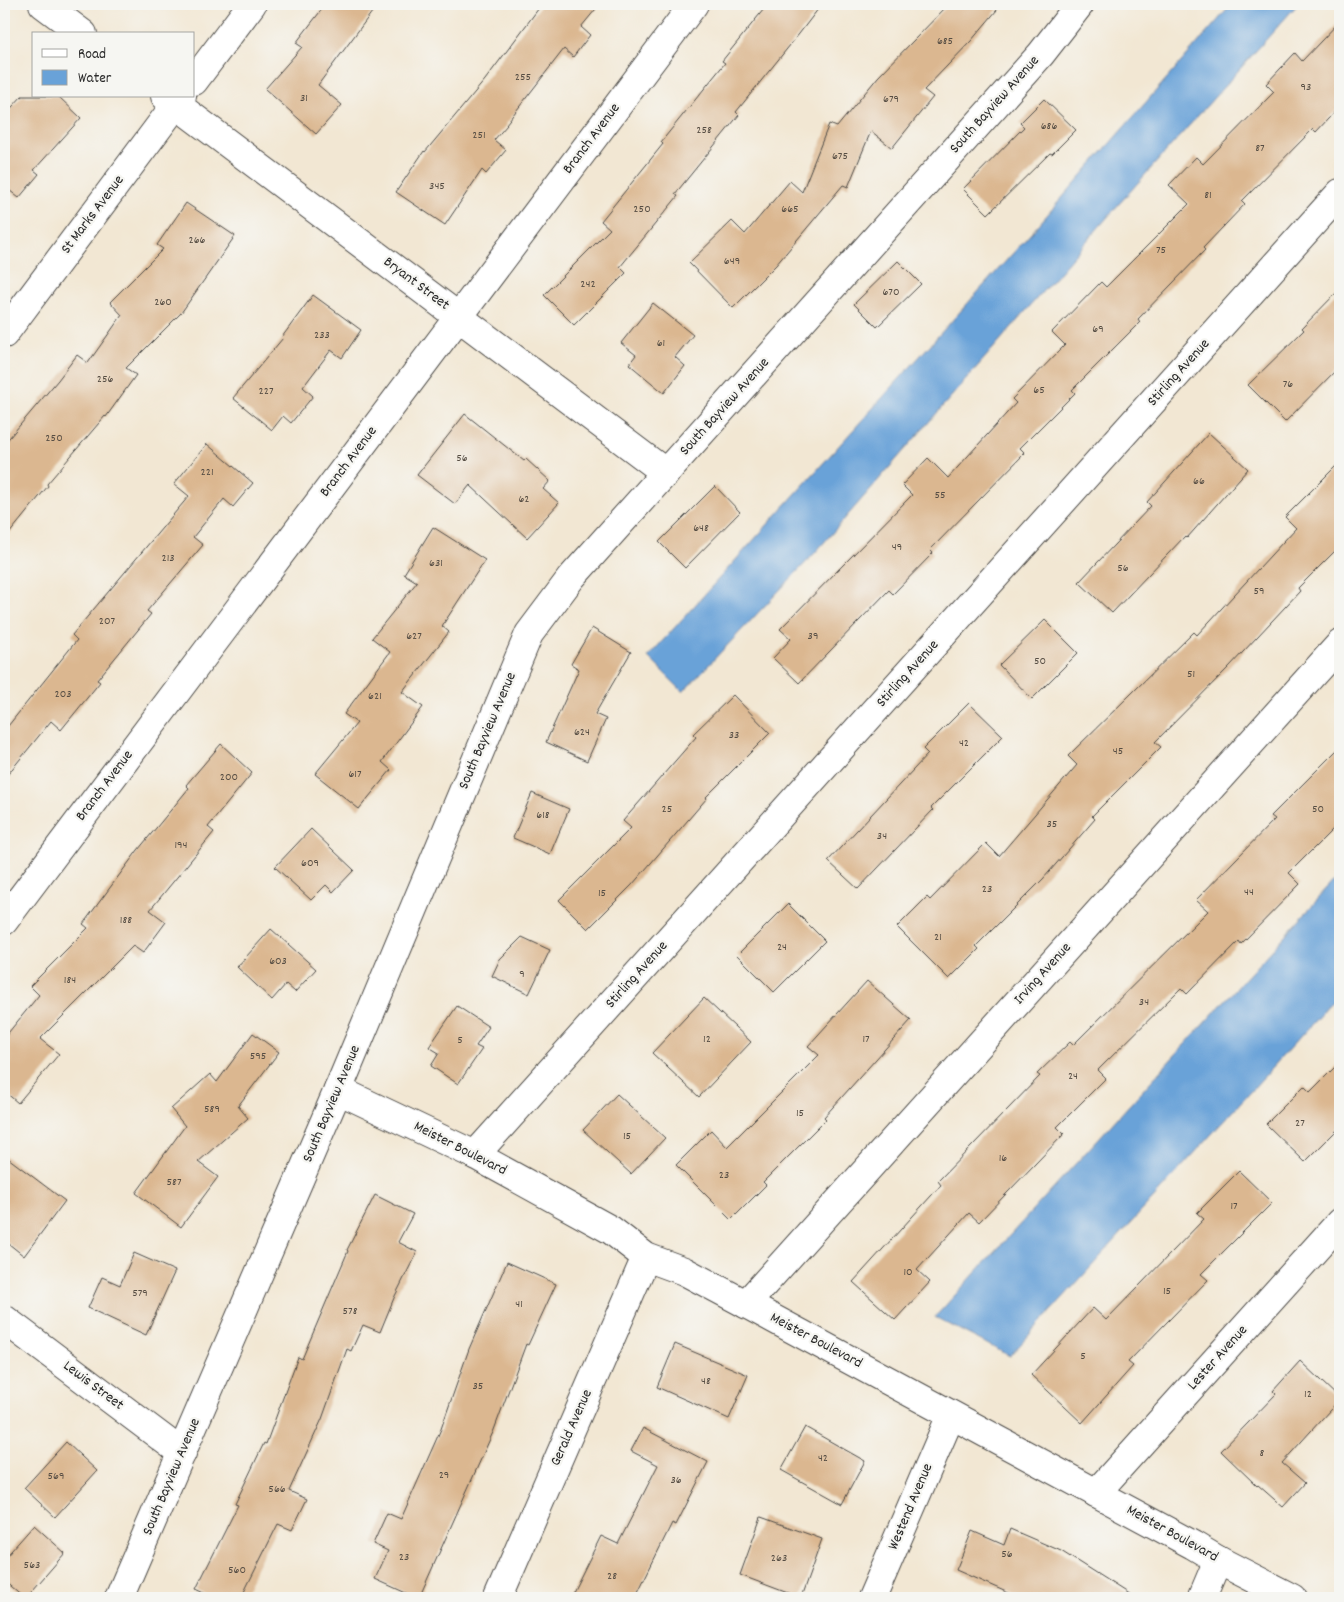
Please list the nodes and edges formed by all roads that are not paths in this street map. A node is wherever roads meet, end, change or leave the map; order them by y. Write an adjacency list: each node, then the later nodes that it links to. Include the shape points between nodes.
1 (43, 4): 5 (street)
2 (252, 4): 6 (street)
3 (694, 4): 9 (street, Branch Avenue)
4 (1080, 4): 11 (street, South Bayview Avenue, via 1041,54)
5 (80, 32)
6 (195, 80)
7 (174, 99): 9 (street, Bryant Street); 10 (street, St Marks Avenue)
8 (1340, 193): 15 (street, Stirling Avenue)
9 (459, 316): 11 (street, Bryant Street); 13 (street, Branch Avenue)
10 (4, 334)
11 (666, 473): 14 (street, South Bayview Avenue, via 571,578 529,634)
12 (1340, 644): 18 (street, Irving Avenue)
13 (4, 922)
14 (338, 1090): 15 (street, Meister Boulevard); 21 (street, South Bayview Avenue)
15 (475, 1155): 17 (street, Meister Boulevard, via 611,1230)
16 (1340, 1222): 22 (street, Lester Avenue)
17 (646, 1257): 18 (street, Meister Boulevard, via 684,1271); 25 (street, Gerald Avenue)
18 (746, 1304): 20 (street, Meister Boulevard)
19 (4, 1319): 21 (street, Lewis Street)
20 (951, 1415): 22 (street, Meister Boulevard); 26 (street, Westend Avenue)
21 (182, 1453): 24 (street, South Bayview Avenue)
22 (1096, 1493): 23 (street, Meister Boulevard)
23 (1218, 1560): 27 (street); 28 (street, Meister Boulevard)
24 (119, 1598)
25 (498, 1598)
26 (872, 1598)
27 (1202, 1598)
28 (1292, 1598)

